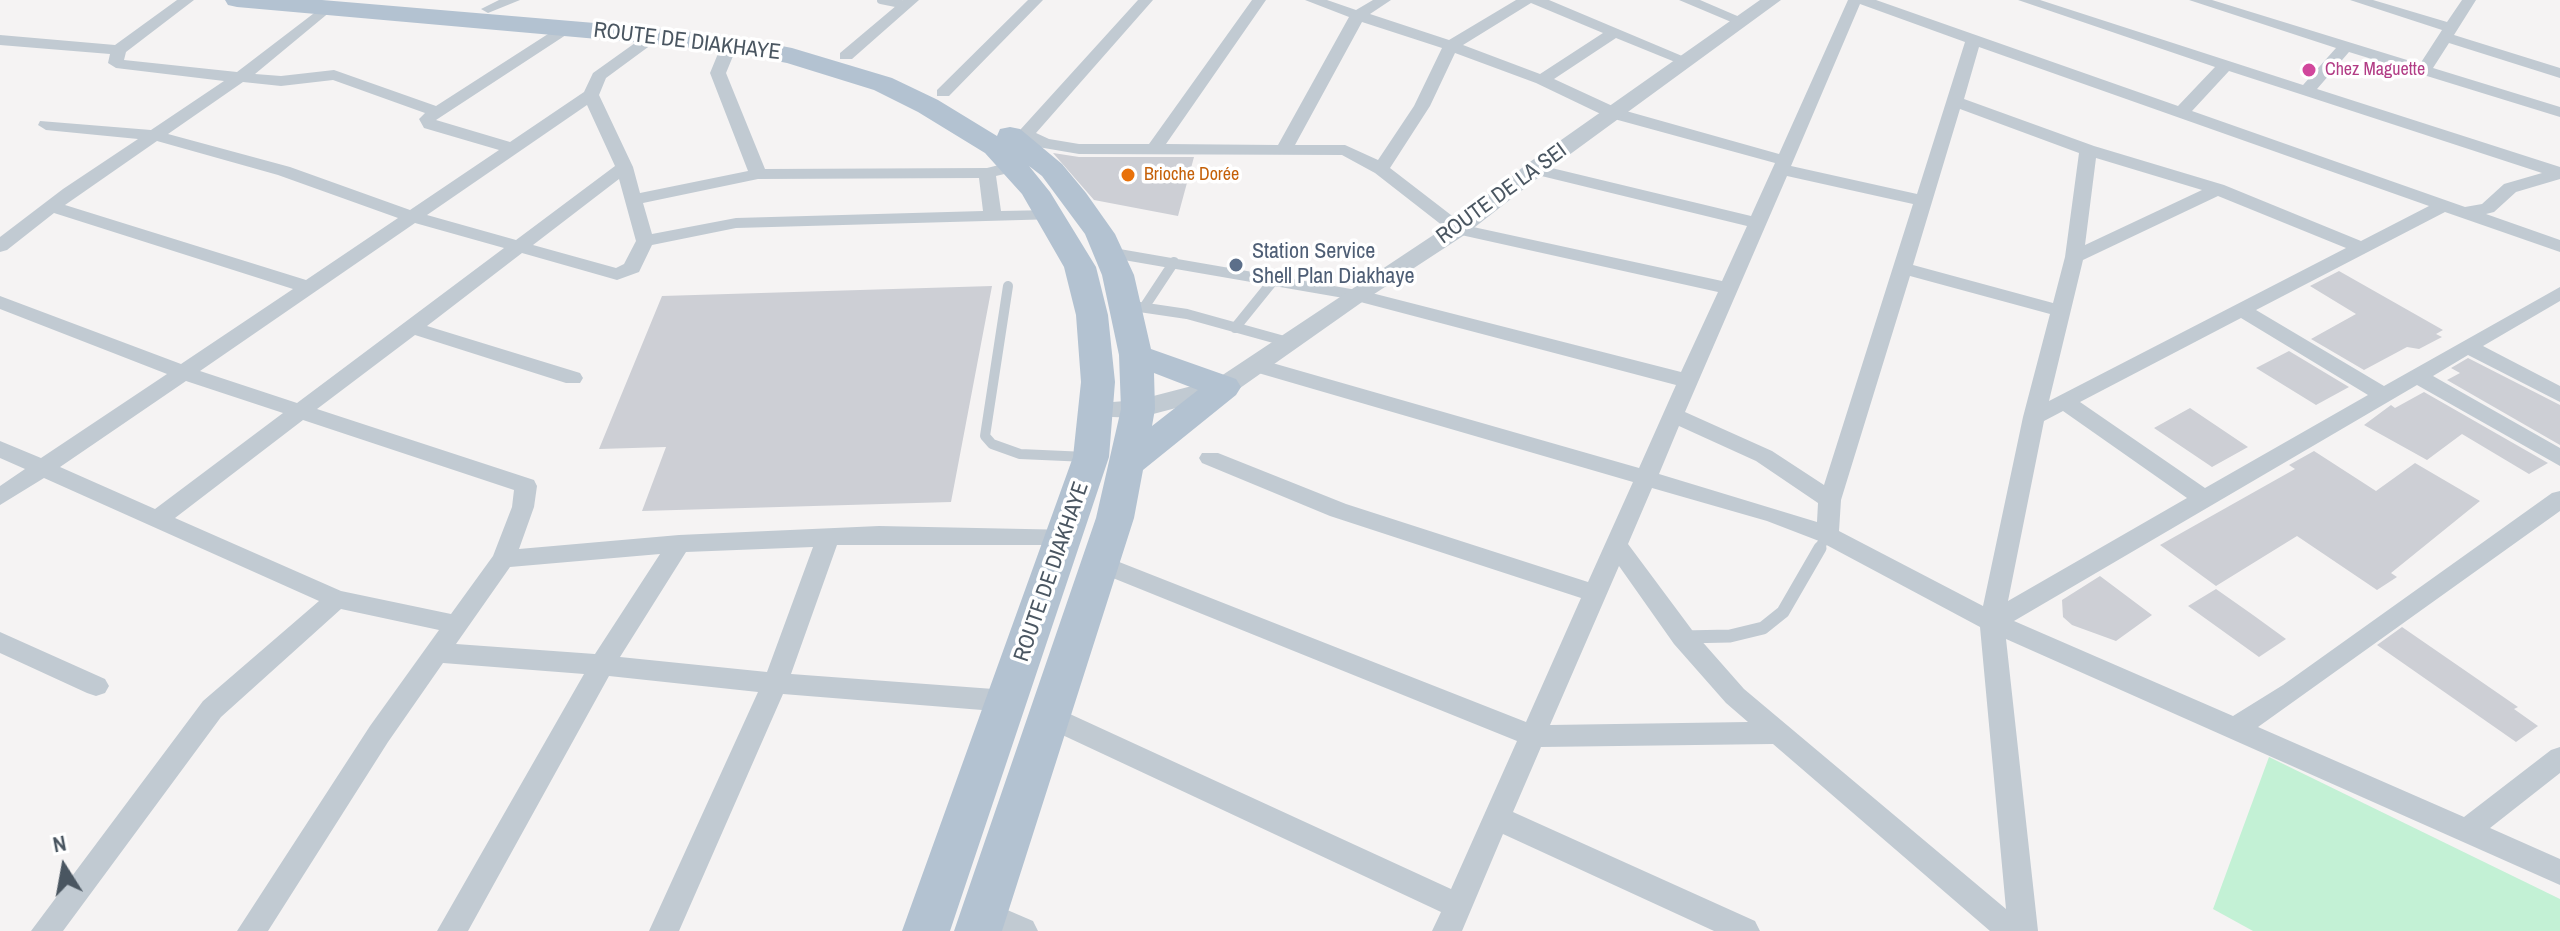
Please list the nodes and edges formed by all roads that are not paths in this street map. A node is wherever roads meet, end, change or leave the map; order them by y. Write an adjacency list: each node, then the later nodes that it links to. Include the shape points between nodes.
1 (187, 0): 34 (street)
2 (237, 0): 22 (main road, ROUTE DE DIAKHAYE)
3 (375, 0): 21 (main road, ROUTE DE DIAKHAYE)
4 (881, 0): 20 (lane)
5 (1036, 0): 43 (street)
6 (1146, 0): 56 (street)
7 (1259, 0): 55 (street)
8 (1312, 0): 23 (street)
9 (1384, 0): 23 (street)
10 (1526, 0): 32 (street)
11 (1536, 0): 26 (street)
12 (1686, 0): 24 (street)
13 (1772, 0): 24 (street, ROUTE DE LA SEI)
14 (1855, 0): 57 (street)
15 (1862, 0): 29 (street)
16 (2025, 0): 37 (street)
17 (2196, 0): 33 (street)
18 (2357, 0): 27 (street)
19 (2469, 0): 27 (street)
20 (909, 3): 35 (street)
21 (500, 5): 35 (main road, ROUTE DE DIAKHAYE, via 741,33)
22 (326, 8): 25 (main road, ROUTE DE DIAKHAYE); 40 (street)
23 (1358, 15): 32 (street); 53 (street)
24 (1741, 21): 36 (street, ROUTE DE LA SEI)
25 (567, 28): 28 (main road, ROUTE DE DIAKHAYE); 46 (street)
26 (1615, 32): 36 (street); 41 (street)
27 (2449, 32): 38 (street); 39 (street)
28 (654, 36): 31 (main road, ROUTE DE DIAKHAYE); 44 (street, via 599,76)
29 (1974, 39): 45 (street); 47 (street)
30 (0, 40): 34 (street)
31 (730, 44): 56 (main road, ROUTE DE DIAKHAYE, via 792,56 883,84); 62 (street, via 718,73)
32 (1451, 46): 41 (street); 59 (street, via 1422,106)
33 (2346, 46): 38 (street); 42 (street)
34 (118, 50): 40 (street, via 116,63)
35 (846, 56): 43 (main road, ROUTE DE DIAKHAYE)
36 (1686, 61): 49 (street, ROUTE DE LA SEI)
37 (2226, 65): 42 (street); 47 (street)
38 (2424, 70): 48 (street)
39 (2560, 73)
40 (242, 76): 46 (street, via 281,81 334,75); 51 (street)
41 (1542, 80): 49 (street)
42 (2306, 91): 61 (street)
43 (943, 93): 56 (main road, ROUTE DE DIAKHAYE)
44 (591, 95): 52 (street); 58 (street)
45 (1955, 101): 54 (street); 65 (street)
46 (435, 111): 52 (street, via 428,116 430,124)
47 (2181, 112): 66 (street)
48 (2560, 112)
49 (1613, 113): 57 (street); 60 (street, ROUTE DE LA SEI)
50 (46, 125): 51 (street)
51 (154, 135): 67 (street); 71 (street, via 284,171)
52 (512, 148): 71 (street)
53 (1284, 149): 55 (street); 59 (street, via 1345,150)
54 (2088, 150): 63 (street); 80 (street)
55 (1153, 151): 56 (street, via 1044,143)
56 (1011, 153): 62 (street); 69 (street); 70 (main road, ROUTE DE DIAKHAYE); 79 (main road, ROUTE DE DIAKHAYE, via 1052,170)
57 (1781, 165): 65 (street); 72 (street)
58 (624, 167): 64 (street); 75 (street)
59 (1381, 169): 73 (street)
60 (1535, 169): 72 (street); 73 (street, ROUTE DE LA SEI)
61 (2560, 173): 68 (street, via 2510,188 2488,208)
62 (758, 174): 64 (street)
63 (2218, 189): 78 (street); 80 (street)
64 (635, 199): 74 (street)
65 (1923, 201): 82 (street)
66 (2444, 205): 68 (street); 78 (street)
67 (52, 207): 76 (street); 85 (street)
68 (2465, 212): 77 (street)
69 (992, 215): 70 (street); 74 (street, via 736,223)
70 (1051, 215): 108 (main road, ROUTE DE DIAKHAYE, via 1087,288 1099,359)
71 (410, 216): 75 (street); 85 (street)
72 (1757, 223): 86 (street)
73 (1458, 229): 86 (street); 88 (street, ROUTE DE LA SEI)
74 (645, 241): 75 (street, via 632,268 617,274)
75 (517, 245): 93 (street)
76 (0, 246)
77 (2560, 246)
78 (2363, 248): 92 (street)
79 (1108, 252): 81 (lane); 90 (main road, ROUTE DE DIAKHAYE)
80 (2074, 257): 91 (street)
81 (1174, 262): 83 (lane); 90 (lane)
82 (1902, 268): 91 (street); 121 (street)
83 (1273, 281): 88 (lane); 94 (lane)
84 (1008, 286): 113 (lane, via 985,436 1020,454)
85 (308, 287): 99 (street)
86 (1728, 288): 102 (street)
87 (2560, 293): 96 (street)
88 (1356, 295): 95 (street, ROUTE DE LA SEI); 102 (street)
89 (0, 302): 99 (street)
90 (1135, 305): 94 (lane); 97 (main road, ROUTE DE DIAKHAYE)
91 (2060, 311): 111 (street)
92 (2243, 311): 104 (street); 106 (street)
93 (410, 327): 101 (street); 109 (street)
94 (1235, 328): 95 (lane)
95 (1288, 342): 98 (street, ROUTE DE LA SEI)
96 (2469, 347): 100 (street); 105 (street)
97 (1136, 355): 103 (main road); 107 (main road, ROUTE DE DIAKHAYE)
98 (1255, 365): 103 (street, ROUTE DE LA SEI); 118 (street)
99 (185, 373): 109 (street); 117 (street)
100 (2417, 376): 104 (street); 115 (street)
101 (573, 378)
102 (1688, 381): 110 (street)
103 (1224, 387): 107 (street, ROUTE DE LA SEI); 116 (main road)
104 (2383, 395): 120 (street)
105 (2560, 395)
106 (2065, 402): 111 (street); 120 (street)
107 (1138, 409): 108 (street, ROUTE DE LA SEI); 116 (main road, ROUTE DE DIAKHAYE)
108 (1097, 410): 113 (main road, ROUTE DE DIAKHAYE)
109 (298, 412): 123 (street); 129 (street, via 526,486)
110 (1673, 415): 118 (street); 121 (street, via 1764,456)
111 (2034, 417): 133 (street)
112 (0, 449): 117 (street)
113 (1091, 457): 125 (main road, ROUTE DE DIAKHAYE)
114 (1210, 458): 131 (street, via 1338,510)
115 (2560, 458)
116 (1128, 463): 130 (main road, ROUTE DE DIAKHAYE)
117 (41, 468): 119 (street); 123 (street)
118 (1645, 478): 124 (street); 128 (street)
119 (0, 497)
120 (2204, 499): 133 (street)
121 (1830, 500): 124 (street)
122 (2554, 511): 143 (street)
123 (159, 518): 132 (street)
124 (1827, 535): 133 (street); 135 (lane, via 1783,612 1763,628 1730,636)
125 (1066, 536): 126 (street); 141 (main road, ROUTE DE DIAKHAYE)
126 (828, 538): 127 (street); 139 (street)
127 (679, 544): 129 (street); 138 (street)
128 (1616, 545): 131 (street); 135 (street)
129 (503, 559): 134 (street)
130 (1101, 564): 142 (main road, ROUTE DE DIAKHAYE); 145 (street)
131 (1595, 593): 145 (street)
132 (337, 599): 134 (street); 153 (street, via 212,709)
133 (1992, 622): 143 (street); 160 (street)
134 (455, 624): 137 (street)
135 (1683, 637): 144 (street, via 1735,696)
136 (0, 642): 140 (street)
137 (436, 653): 138 (street); 154 (street)
138 (602, 665): 139 (street); 155 (street)
139 (775, 683): 141 (street); 156 (street)
140 (96, 686)
141 (1007, 701): 157 (main road, ROUTE DE DIAKHAYE)
142 (1050, 717): 150 (street); 151 (main road, ROUTE DE DIAKHAYE)
143 (2236, 728): 148 (street)
144 (1778, 733): 145 (street); 159 (street)
145 (1533, 736): 147 (street)
146 (2560, 758): 148 (street)
147 (1497, 818): 150 (street); 152 (street)
148 (2466, 831): 149 (street)
149 (2560, 872)
150 (1453, 918)
151 (981, 922): 158 (street)
152 (1735, 929)
153 (46, 931)
154 (252, 931)
155 (452, 931)
156 (664, 931)
157 (926, 931)
158 (1023, 931)
159 (2011, 931)
160 (2023, 931)

